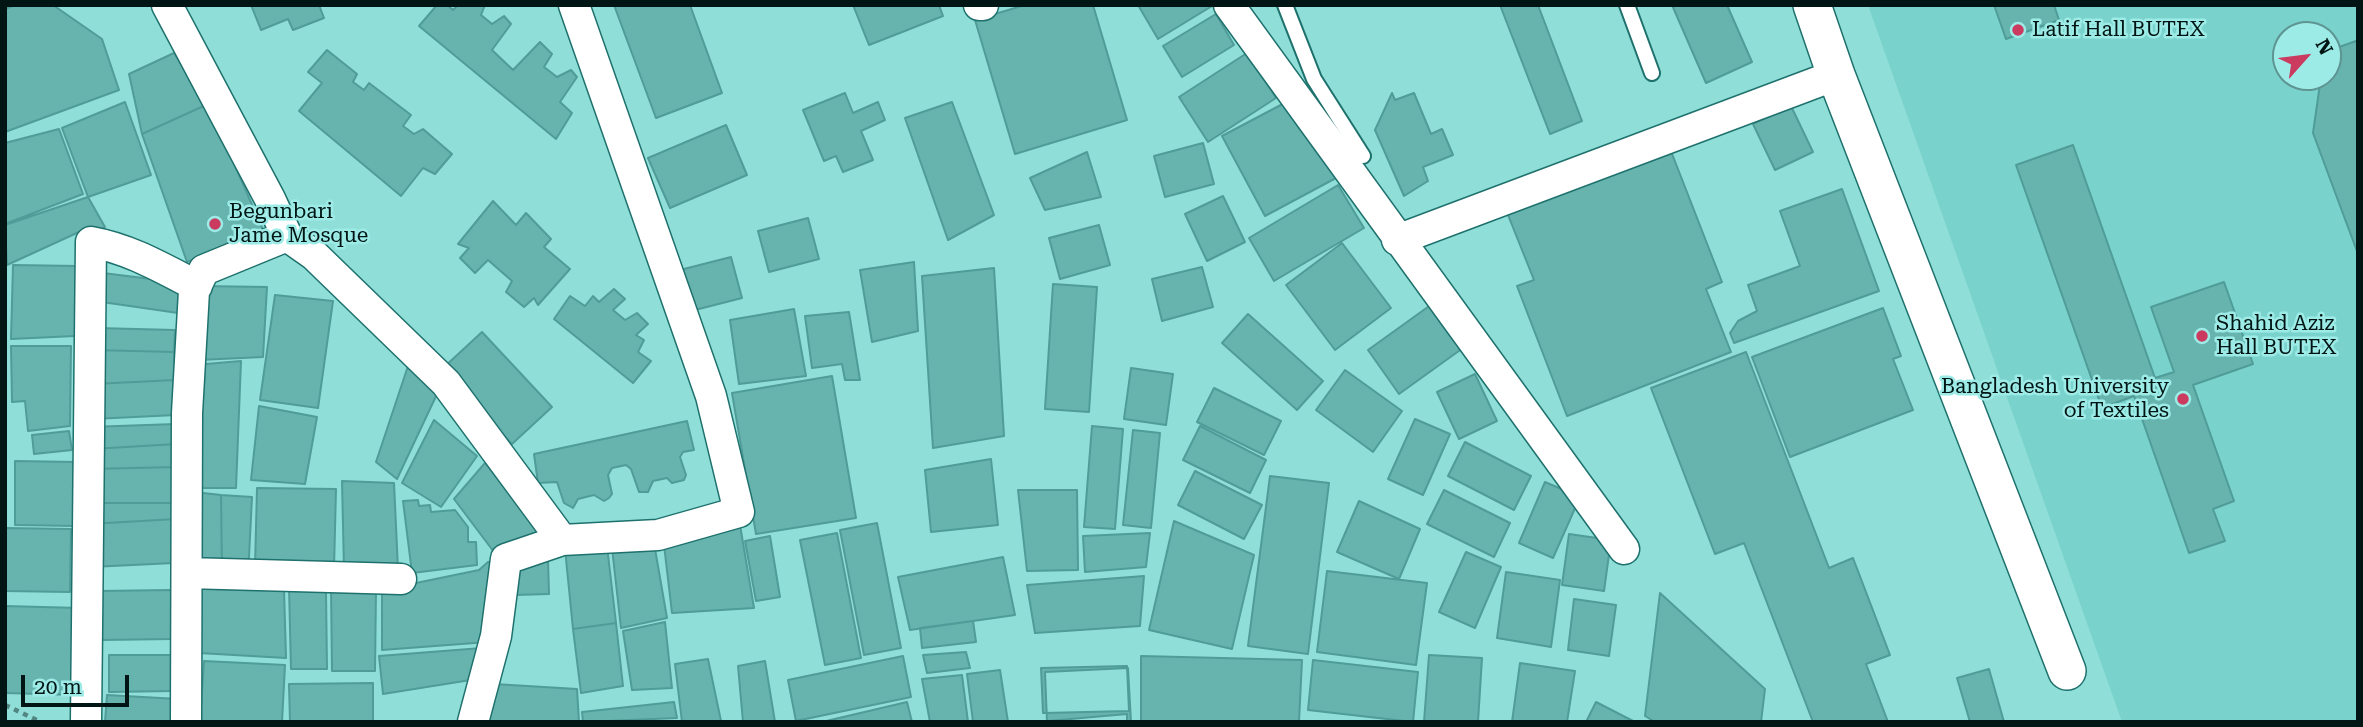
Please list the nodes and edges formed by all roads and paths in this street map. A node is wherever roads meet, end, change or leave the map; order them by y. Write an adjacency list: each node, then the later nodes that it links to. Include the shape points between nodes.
1 (167, 5): 10 (street, via 271,199)
2 (574, 5): 13 (street, via 711,396 739,512 658,534)
3 (1230, 5): 11 (street)
4 (1285, 5): 9 (lane, via 1314,79)
5 (1627, 5): 7 (lane)
6 (1812, 5): 8 (street)
7 (1652, 73)
8 (1836, 75): 11 (street); 17 (street)
9 (1363, 156)
10 (286, 236): 12 (street, via 204,270); 13 (street, via 314,255 446,383)
11 (1397, 240): 14 (street)
12 (197, 285): 15 (street, via 187,413); 20 (street, via 146,259 91,243)
13 (562, 540): 22 (street, via 506,559 496,636)
14 (1623, 549)
15 (187, 573): 16 (street); 21 (street)
16 (401, 579)
17 (2067, 671)
18 (5, 705): 19 (path)
19 (41, 722)
20 (86, 722)
21 (186, 722)
22 (473, 722)

